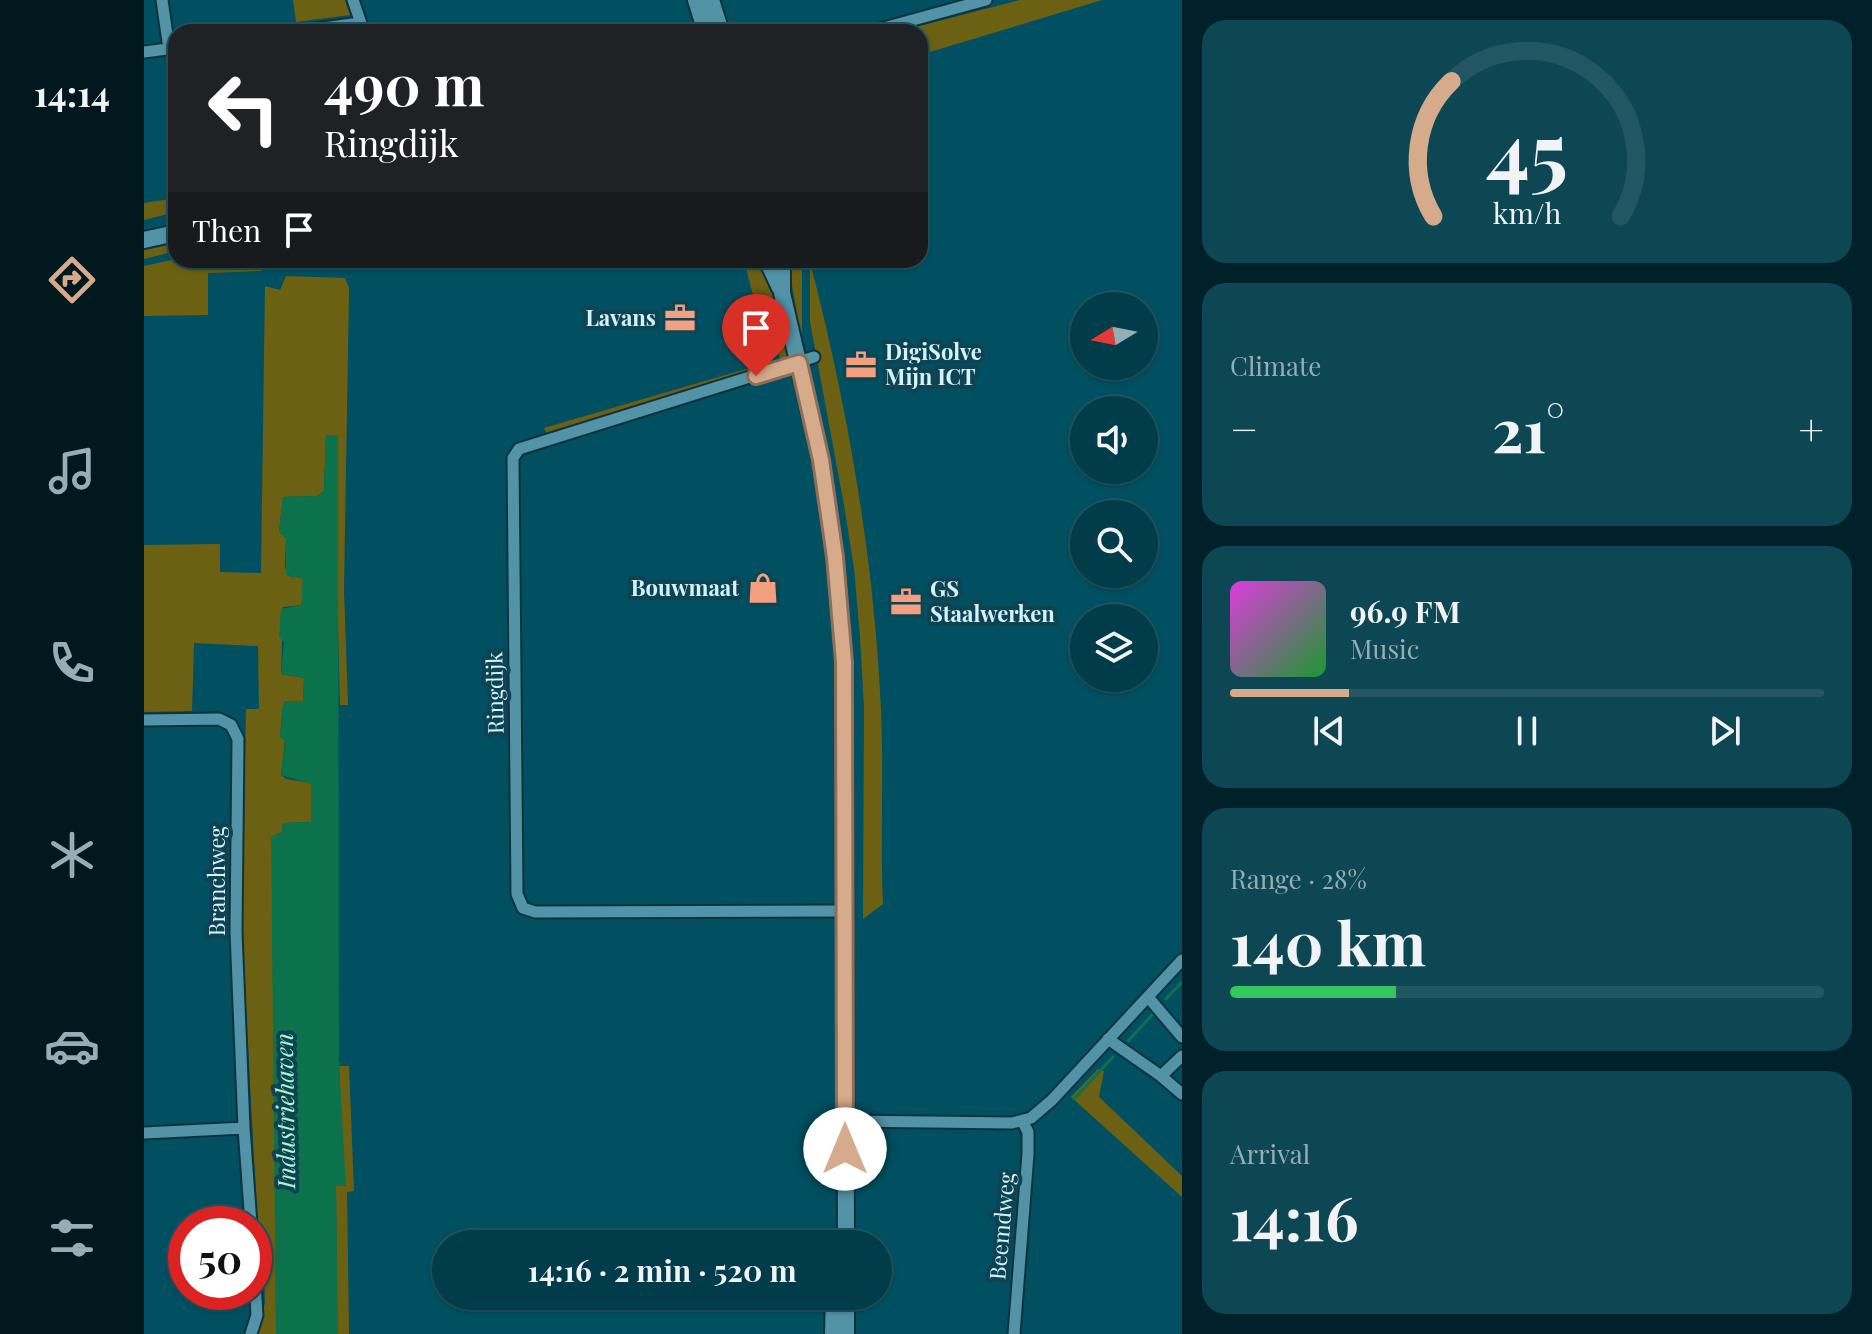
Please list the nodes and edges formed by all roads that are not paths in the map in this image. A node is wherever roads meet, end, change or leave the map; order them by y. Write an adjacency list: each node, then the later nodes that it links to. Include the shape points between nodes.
1 (162, 0): 10 (street)
2 (353, 0): 6 (street)
3 (696, 0): 7 (main road)
4 (711, 0): 8 (main road)
5 (986, 0): 9 (street)
6 (361, 24)
7 (704, 24)
8 (718, 24)
9 (898, 24)
10 (168, 29)
11 (168, 49): 12 (street)
12 (144, 52)
13 (168, 235): 14 (main road)
14 (144, 240)
15 (771, 268): 17 (main road)
16 (782, 268): 17 (main road)
17 (782, 293): 18 (main road)
18 (806, 360): 20 (main road, via 843,647); 20 (street, Ringdijk, via 519,449 513,458 517,894 523,908 535,912)
19 (144, 720): 30 (street, Branchweg, via 219,719 231,725 238,739 236,932)
20 (845, 911): 28 (main road)
21 (1182, 960): 22 (street)
22 (1148, 997): 23 (street); 24 (street)
23 (1182, 1037)
24 (1108, 1039): 26 (street); 29 (street, via 1052,1100)
25 (1182, 1056): 26 (street)
26 (1161, 1076): 27 (street)
27 (1182, 1094)
28 (845, 1121): 29 (street); 33 (main road)
29 (1023, 1122): 40 (street, Beemdweg, via 1028,1154)
30 (244, 1128): 31 (street); 32 (street, Branchweg)
31 (144, 1133)
32 (250, 1206)
33 (845, 1230)
34 (257, 1310): 37 (street)
35 (834, 1310): 38 (main road)
36 (846, 1310): 39 (main road)
37 (251, 1334)
38 (833, 1334)
39 (846, 1334)
40 (1014, 1334)

